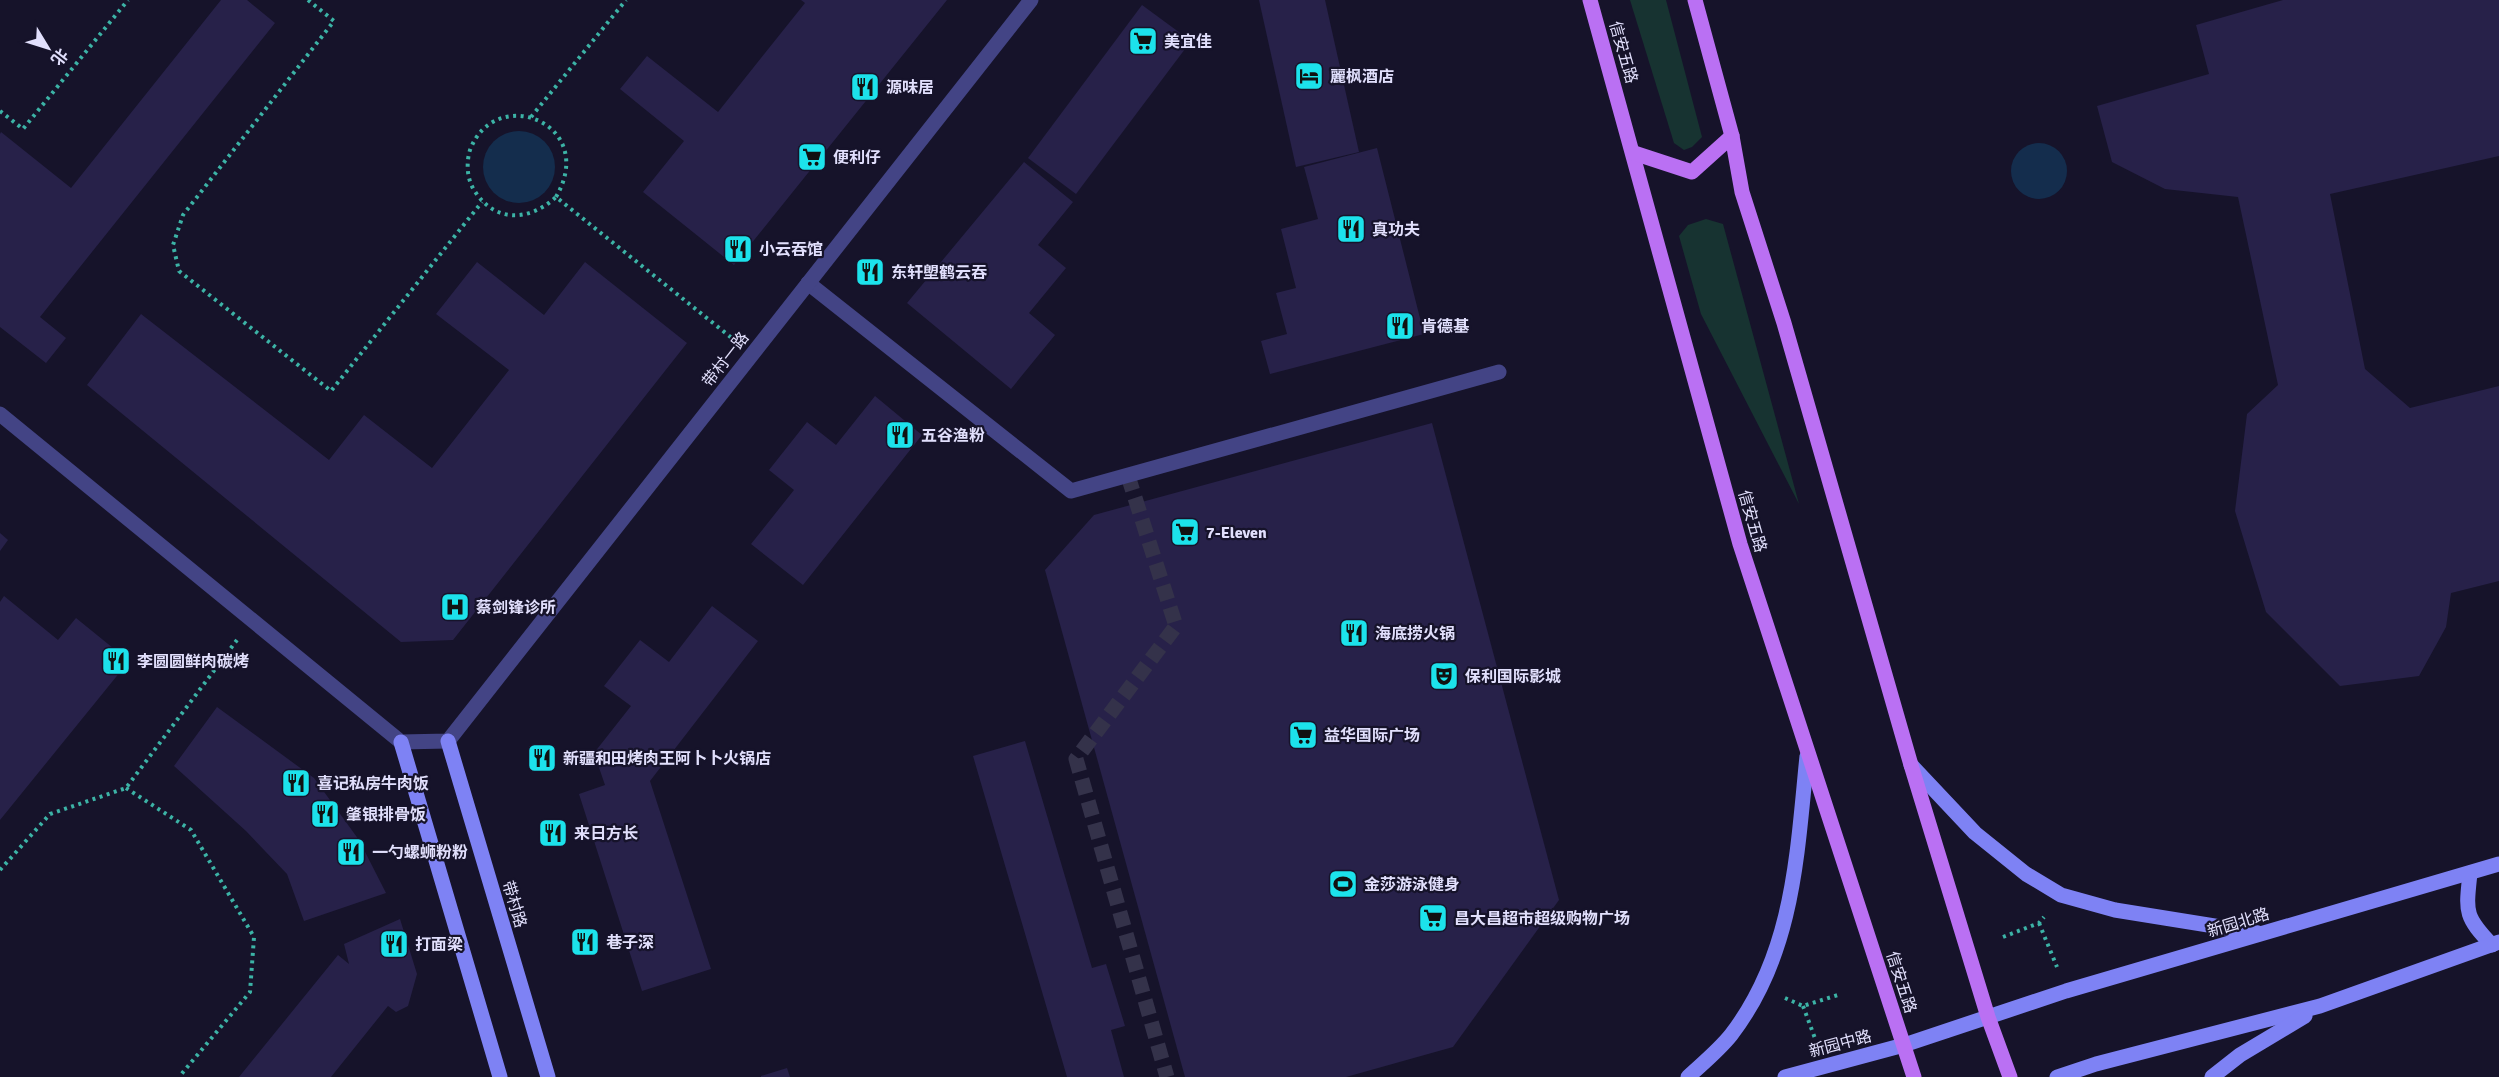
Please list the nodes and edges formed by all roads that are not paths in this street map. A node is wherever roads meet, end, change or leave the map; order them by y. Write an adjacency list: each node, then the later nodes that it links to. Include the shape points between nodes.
1 (1031, 0): 6 (street, 带村一路)
2 (1590, 0): 5 (main road, 信安五路)
3 (1695, 0): 4 (main road)
4 (1732, 136): 5 (main road, via 1692,172); 12 (main road, via 1742,192 1784,323)
5 (1634, 153): 11 (main road, 信安五路, via 1740,544)
6 (808, 283): 7 (street, via 1071,491); 9 (street, 带村一路)
7 (1498, 372)
8 (0, 414): 10 (street)
9 (448, 741): 10 (street); 21 (main road, 带村路)
10 (401, 742): 20 (main road)
11 (1807, 756): 19 (main road, 信安五路); 22 (main road, via 1795,871 1782,937 1760,987 1731,1036)
12 (1911, 765): 15 (main road, via 1976,833 2026,874 2061,895 2115,910); 18 (main road)
13 (2499, 864): 14 (main road, 新园北路)
14 (2470, 873): 15 (main road, 新园北路); 16 (main road, via 2466,906 2472,924)
15 (2261, 933): 18 (main road, 新园北路)
16 (2496, 944): 17 (main road)
17 (2320, 1006): 26 (main road); 27 (main road, via 2240,1055)
18 (1988, 1017): 19 (main road, 新园北路); 25 (main road)
19 (1904, 1045): 23 (main road, 新园中路); 24 (main road, 信安五路)
20 (500, 1077)
21 (548, 1077)
22 (1688, 1077)
23 (1785, 1077)
24 (1914, 1077)
25 (2010, 1077)
26 (2057, 1077)
27 (2212, 1077)

